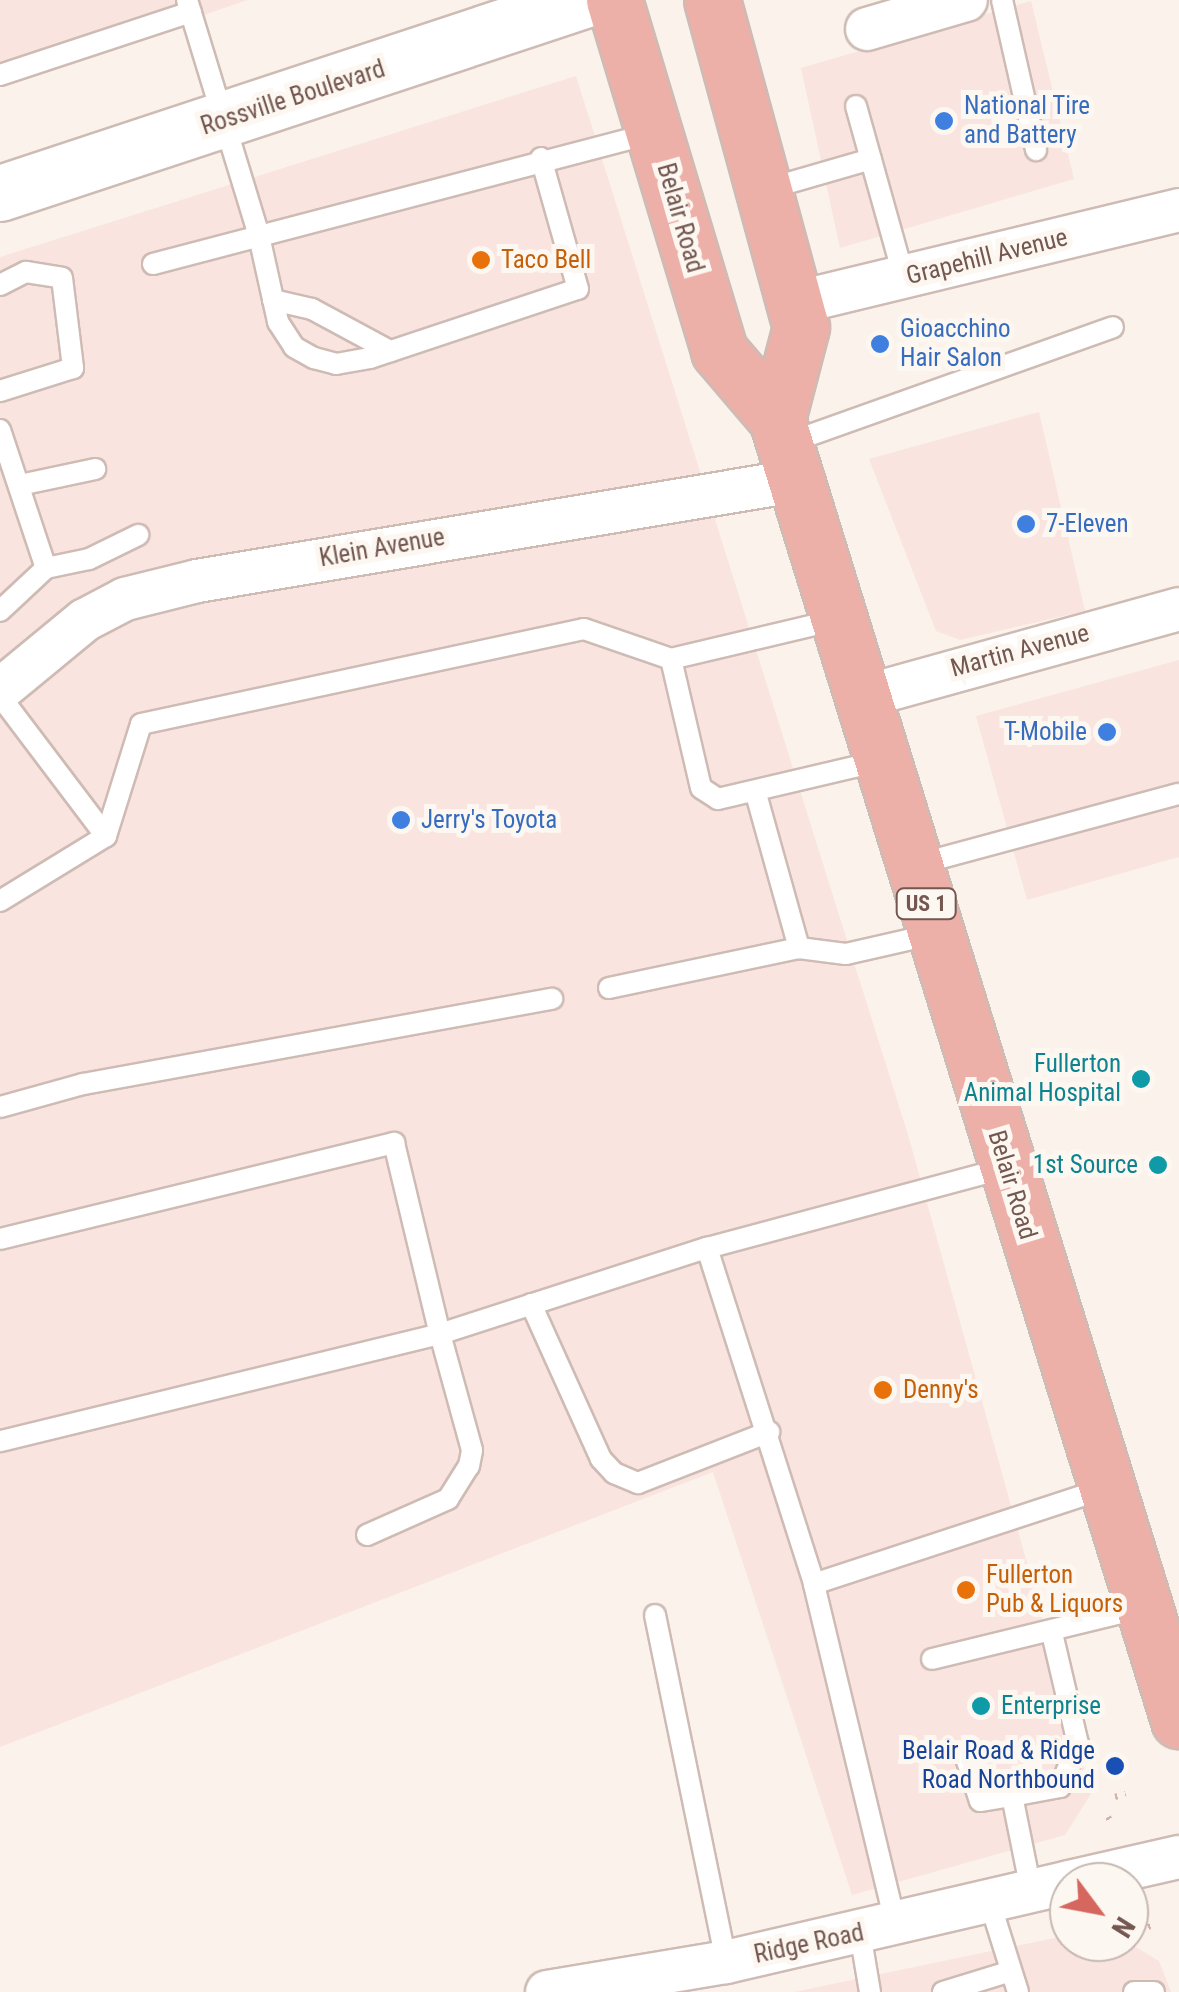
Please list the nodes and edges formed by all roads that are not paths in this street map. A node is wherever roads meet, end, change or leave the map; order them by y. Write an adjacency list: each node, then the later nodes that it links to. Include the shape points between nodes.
1 (584, 0): 10 (main road, Rossville Boulevard)
2 (614, 0): 11 (highway, Belair Road / US 1)
3 (712, 0): 15 (highway)
4 (966, 0): 7 (street)
5 (1002, 0): 12 (lane)
6 (189, 6): 8 (lane); 10 (lane)
7 (866, 29)
8 (0, 75)
9 (856, 106): 14 (lane)
10 (225, 121): 16 (main road, Rossville Boulevard); 18 (lane)
11 (656, 132): 13 (lane); 28 (highway, Belair Road / US 1, via 719,351)
12 (1036, 150)
13 (541, 158): 18 (lane); 25 (lane, via 578,289)
14 (871, 159): 15 (lane); 20 (lane)
15 (764, 190): 23 (highway)
16 (0, 192)
17 (1179, 210): 20 (street, Grapehill Avenue)
18 (259, 236): 19 (lane); 22 (lane)
19 (153, 264)
20 (904, 278): 23 (street, Grapehill Avenue)
21 (0, 285): 26 (lane, via 26,272 62,278 72,368)
22 (273, 300): 25 (lane, via 312,309); 25 (lane, via 294,348 314,358 336,364)
23 (794, 303): 28 (highway, via 801,326)
24 (1113, 326): 28 (lane)
25 (390, 351)
26 (0, 391)
27 (0, 430): 30 (lane)
28 (785, 448): 35 (highway, Belair Road / US 1); 37 (street, Klein Avenue, via 125,599 84,620)
29 (96, 469): 30 (lane)
30 (20, 486): 32 (lane)
31 (138, 535): 32 (lane, via 89,558)
32 (46, 568): 34 (lane)
33 (1179, 609): 38 (street, Martin Avenue)
34 (0, 611)
35 (838, 620): 36 (lane); 38 (highway, Belair Road / US 1)
36 (671, 660): 40 (lane, via 701,788 718,799); 42 (lane, via 584,628 141,724)
37 (0, 693): 42 (lane)
38 (862, 696): 39 (highway, Belair Road / US 1)
39 (882, 761): 40 (lane); 43 (highway, Belair Road / US 1)
40 (756, 794): 46 (lane)
41 (1179, 794): 43 (lane)
42 (106, 836): 44 (lane)
43 (914, 865): 45 (highway, Belair Road / US 1)
44 (0, 901)
45 (935, 933): 46 (lane, via 846,954); 50 (highway, Belair Road / US 1)
46 (799, 948): 47 (lane)
47 (610, 988)
48 (552, 999): 49 (lane, via 83,1084)
49 (0, 1107)
50 (1006, 1168): 52 (lane); 57 (highway, Belair Road / US 1)
51 (0, 1238): 54 (lane, via 394,1143)
52 (707, 1248): 53 (lane); 55 (lane)
53 (531, 1304): 54 (lane); 55 (lane, via 601,1459 614,1474 638,1484)
54 (440, 1334): 56 (lane); 58 (lane, via 472,1450 470,1466 448,1499)
55 (769, 1432): 59 (lane)
56 (0, 1440)
57 (1105, 1489): 59 (lane); 60 (highway, Belair Road / US 1)
58 (367, 1535)
59 (814, 1584): 72 (lane)
60 (1143, 1607): 62 (lane); 64 (highway, Belair Road / US 1)
61 (655, 1616): 73 (lane)
62 (1052, 1633): 63 (lane); 66 (lane, via 1078,1744 1060,1787)
63 (932, 1660)
64 (1179, 1720)
65 (966, 1758): 66 (lane, via 980,1801)
66 (1012, 1796): 69 (lane)
67 (1179, 1857): 68 (street, Ridge Road)
68 (1149, 1864)
69 (1049, 1871)
70 (1049, 1887): 71 (street, Ridge Road)
71 (990, 1903): 72 (street, Ridge Road); 74 (lane)
72 (878, 1929): 73 (street, Ridge Road); 77 (lane)
73 (726, 1962): 75 (street, Ridge Road)
74 (1008, 1972): 78 (lane); 79 (lane)
75 (591, 1987): 76 (street, Ridge Road)
76 (546, 1992)
77 (870, 1992)
78 (942, 1992)
79 (1018, 1992)
80 (1134, 1992): 81 (lane)
81 (1154, 1992)

